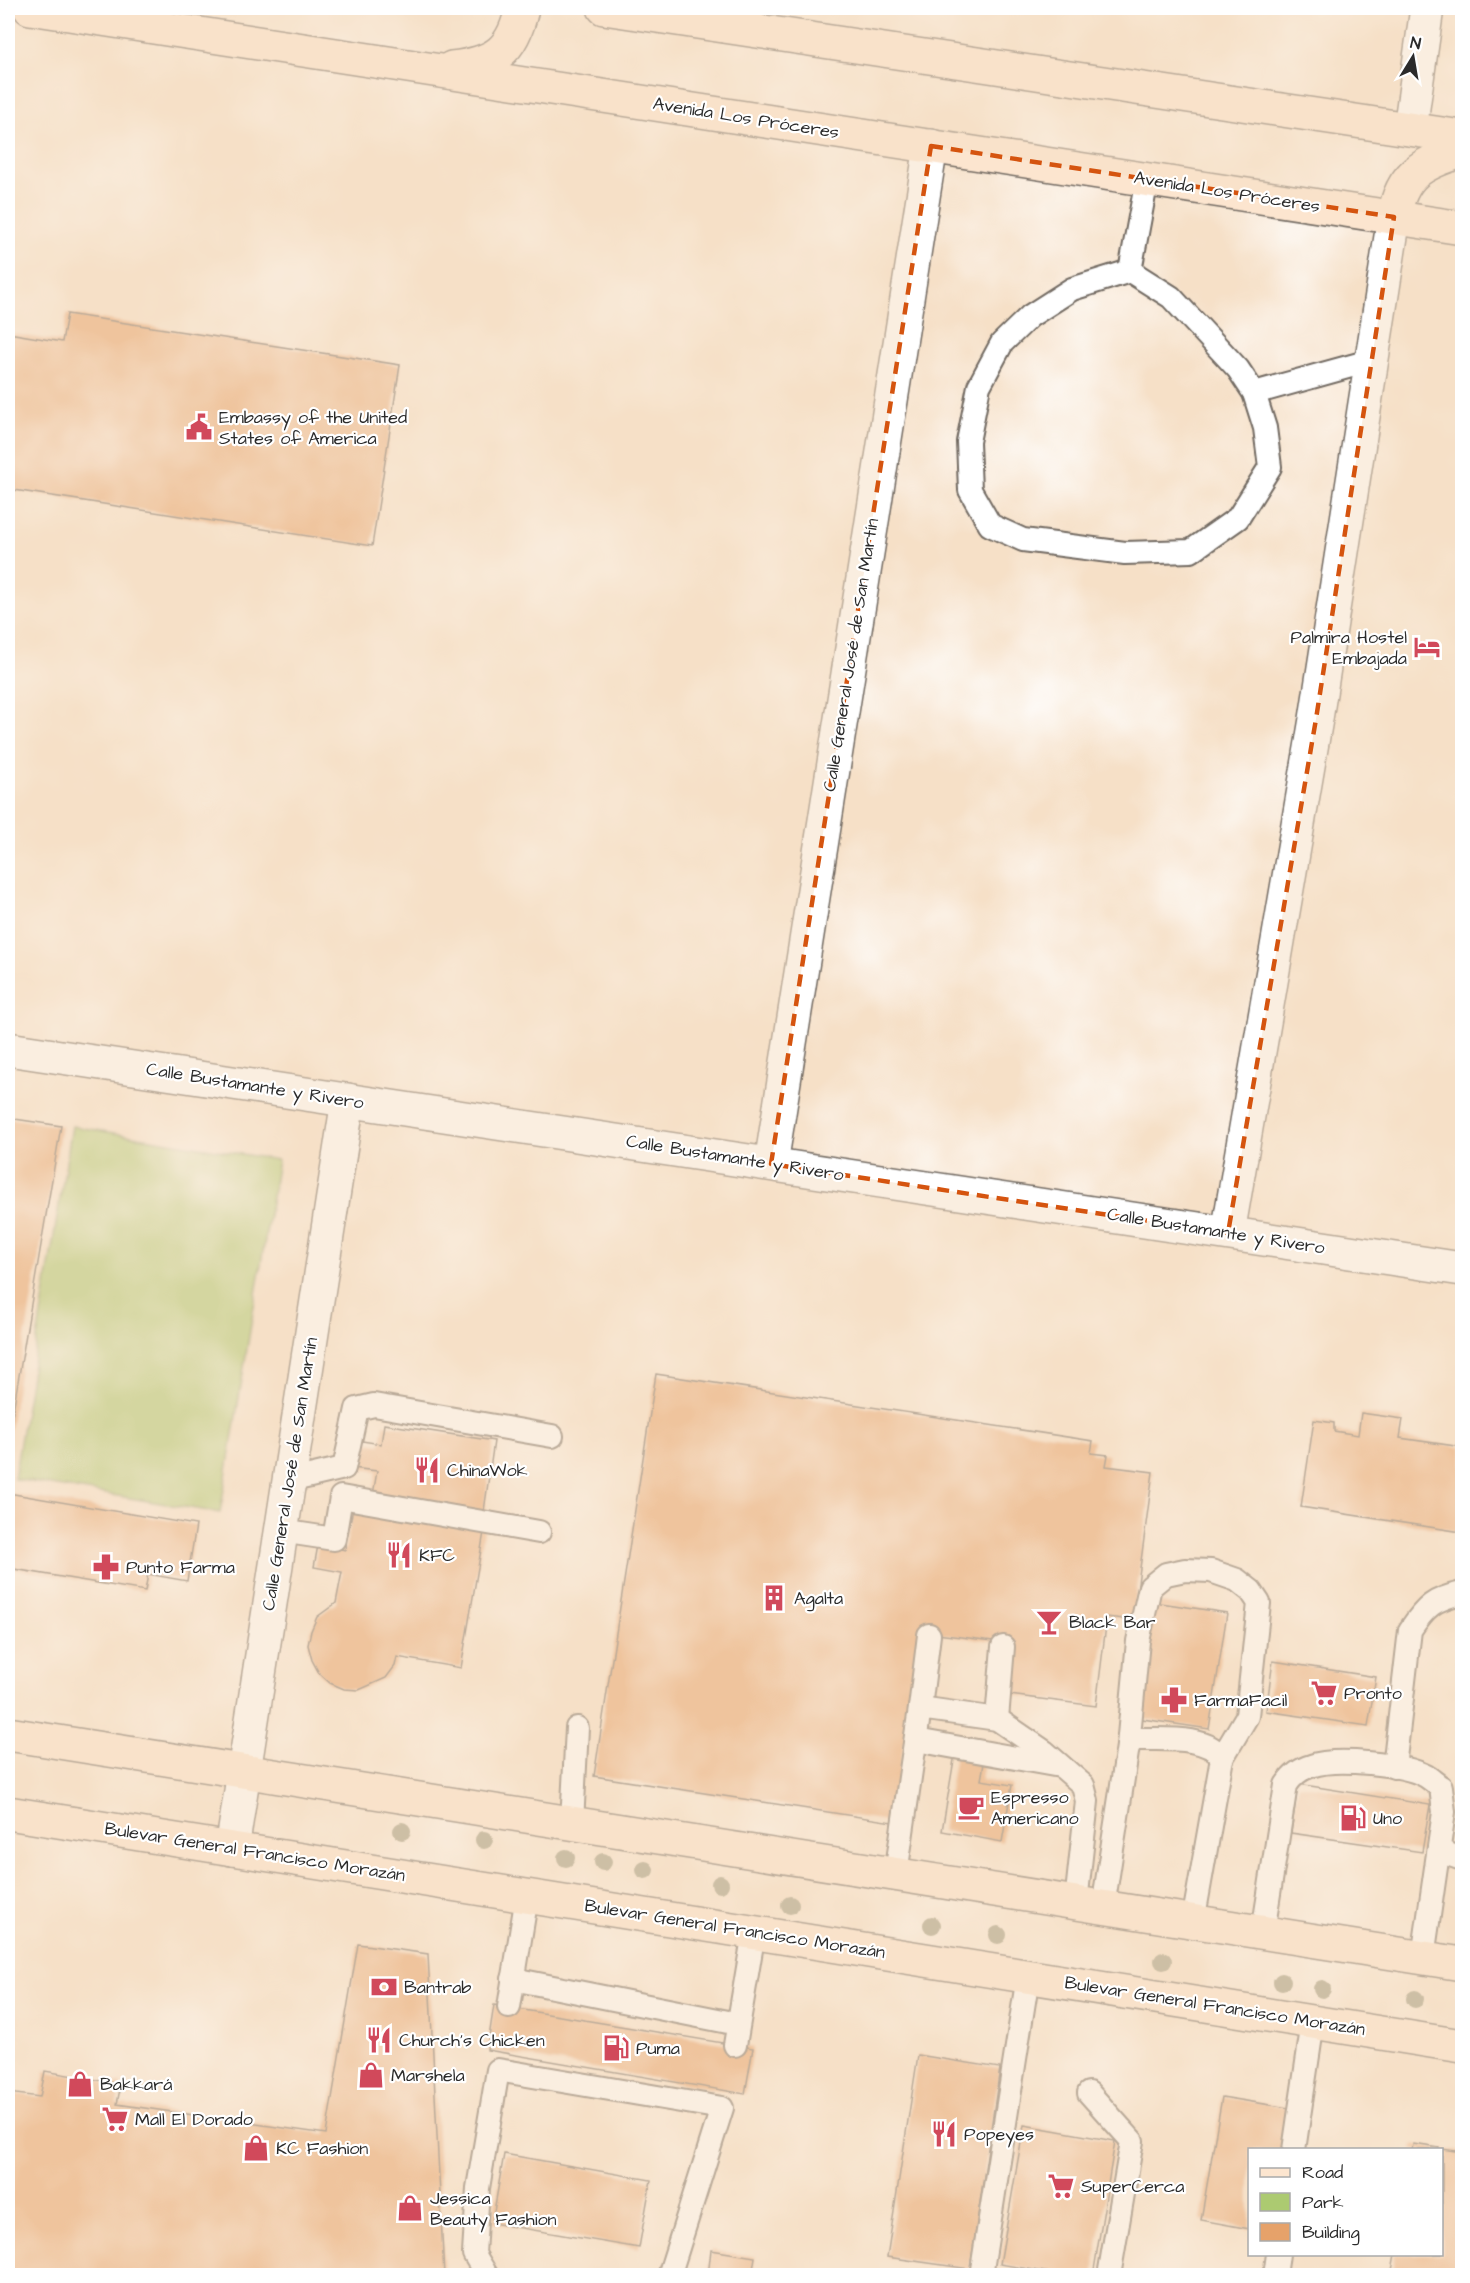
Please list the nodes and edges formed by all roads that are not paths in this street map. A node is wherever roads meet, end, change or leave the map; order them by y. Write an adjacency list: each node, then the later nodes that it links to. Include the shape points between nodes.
1 (30, 8): 5 (main road, Avenida Los Próceres)
2 (522, 8): 5 (main road, via 514,35 497,55 466,66)
3 (604, 8): 6 (main road)
4 (1427, 8): 6 (street)
5 (421, 69): 8 (main road, Avenida Los Próceres)
6 (1410, 129): 7 (main road)
7 (1462, 137)
8 (931, 146): 10 (main road, Avenida Los Próceres); 18 (street, Calle General José de San Martín)
9 (1462, 151): 11 (main road, via 1438,158 1409,177)
10 (1147, 179): 11 (main road, Avenida Los Próceres); 13 (lane)
11 (1394, 217): 12 (main road, Avenida Los Próceres); 14 (street)
12 (1462, 228)
13 (1130, 271): 15 (lane, via 1171,297 1238,369); 15 (lane, via 1072,289 1030,316 1002,343 979,386 968,442 970,490 990,525 1035,542 1125,553 1191,551 1238,518 1270,467 1265,428)
14 (1373, 360): 15 (lane); 19 (street)
15 (1254, 393)
16 (8, 1049): 17 (street, Calle Bustamante y Rivero)
17 (348, 1100): 18 (street, Calle Bustamante y Rivero); 22 (street, Calle General José de San Martín)
18 (771, 1164): 19 (street, Calle Bustamante y Rivero)
19 (1228, 1233): 20 (street, Calle Bustamante y Rivero)
20 (1462, 1269)
21 (552, 1436): 22 (lane, via 374,1405 357,1410 344,1468)
22 (289, 1481): 23 (street, Calle General José de San Martín)
23 (281, 1531): 24 (lane, via 334,1539 341,1497); 37 (street, Calle General José de San Martín)
24 (539, 1532)
25 (1462, 1593): 36 (lane, via 1437,1599 1410,1630)
26 (929, 1635): 28 (lane)
27 (1003, 1647): 29 (lane)
28 (920, 1708): 29 (lane); 32 (lane)
29 (997, 1719): 35 (lane)
30 (578, 1728): 39 (lane)
31 (8, 1734): 37 (main road)
32 (916, 1740): 35 (lane); 43 (lane)
33 (1128, 1746): 34 (lane, via 1134,1739 1190,1742 1212,1746); 34 (lane, via 1138,1641 1150,1587 1166,1574 1211,1571 1237,1580 1259,1603 1247,1716); 45 (lane)
34 (1222, 1758): 46 (lane)
35 (1062, 1766): 45 (lane, via 1083,1785 1087,1802)
36 (1394, 1767): 41 (lane, via 1425,1775 1441,1787 1444,1812); 48 (lane, via 1322,1763 1292,1776 1286,1785)
37 (245, 1772): 39 (main road); 40 (street, Calle General José de San Martín)
38 (8, 1813): 40 (main road, Bulevar General Francisco Morazán)
39 (572, 1823): 43 (main road)
40 (232, 1849): 44 (main road, Bulevar General Francisco Morazán)
41 (1439, 1851): 42 (lane); 49 (lane)
42 (1462, 1859)
43 (896, 1874): 45 (main road)
44 (527, 1896): 47 (main road, Bulevar General Francisco Morazán); 52 (lane)
45 (1090, 1905): 46 (main road)
46 (1193, 1922): 48 (main road)
47 (754, 1932): 51 (main road, Bulevar General Francisco Morazán); 52 (lane, via 737,2035)
48 (1263, 1932): 49 (main road)
49 (1423, 1957): 50 (main road)
50 (1462, 1964)
51 (1028, 1976): 54 (main road, Bulevar General Francisco Morazán); 61 (lane)
52 (513, 1979): 53 (lane)
53 (509, 2007)
54 (1313, 2022): 55 (main road, Bulevar General Francisco Morazán); 57 (lane)
55 (1462, 2046)
56 (1089, 2093): 62 (lane, via 1132,2139)
57 (1294, 2148)
58 (1278, 2256): 63 (lane)
59 (487, 2276): 60 (lane, via 474,2254 478,2188 498,2070 722,2108)
60 (669, 2276)
61 (981, 2276)
62 (1109, 2276)
63 (1275, 2276)

